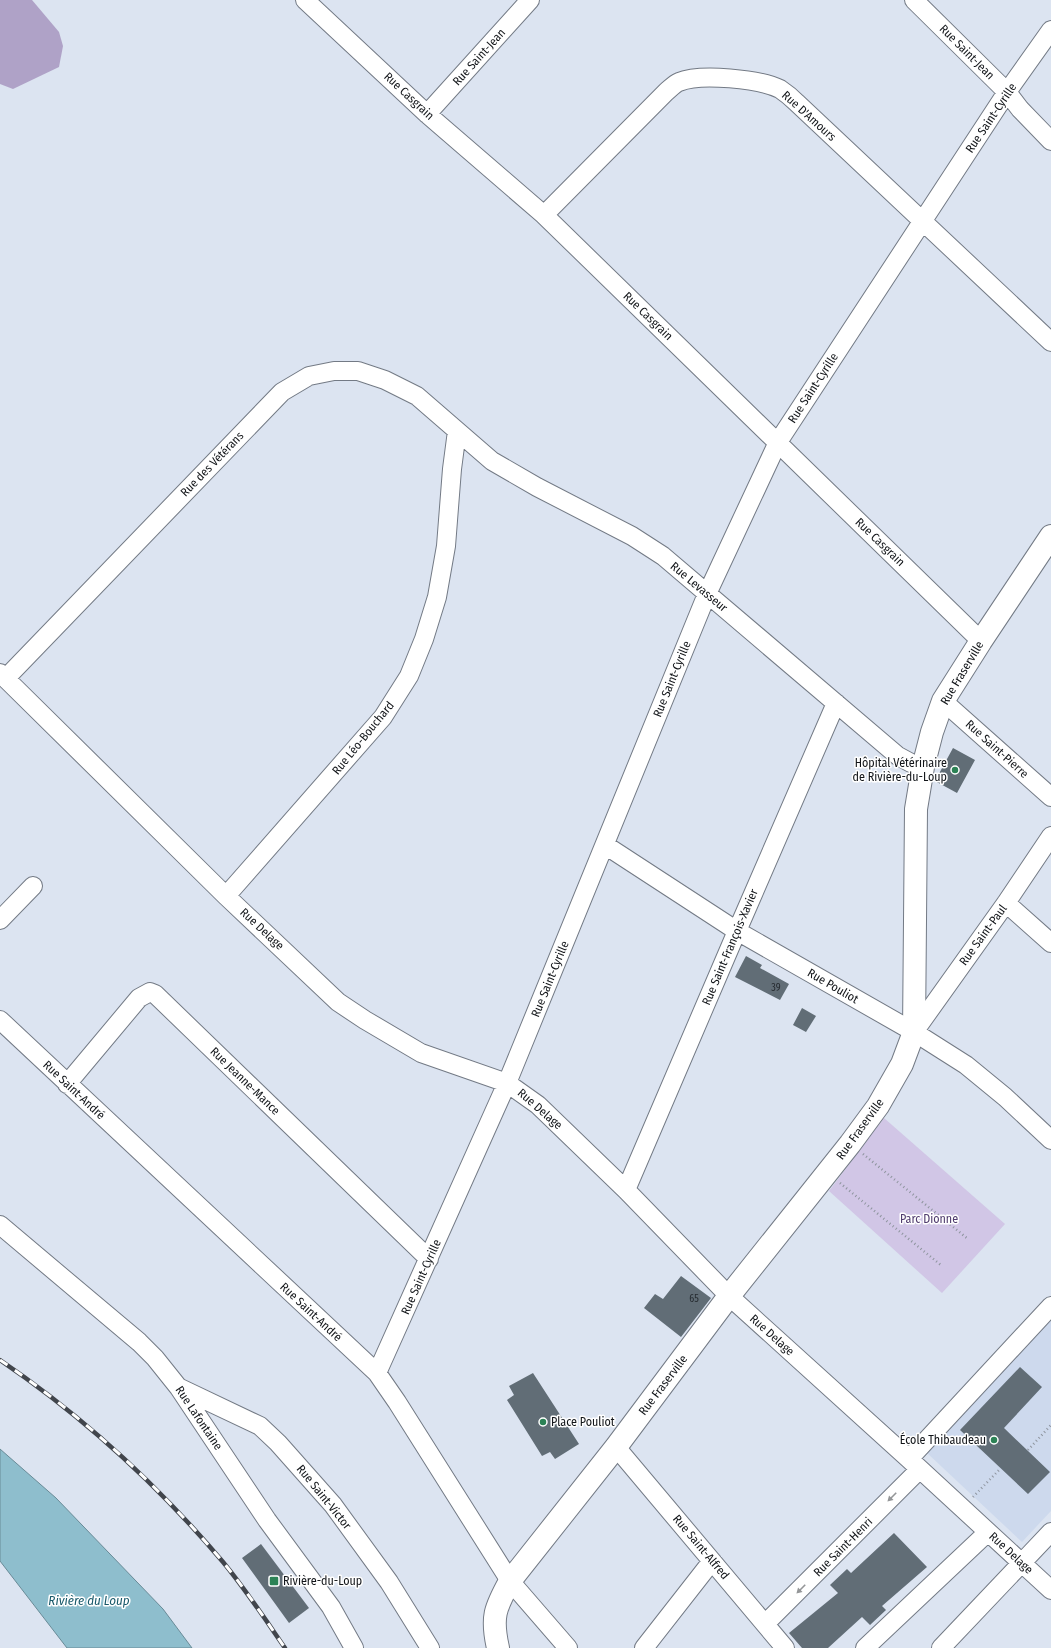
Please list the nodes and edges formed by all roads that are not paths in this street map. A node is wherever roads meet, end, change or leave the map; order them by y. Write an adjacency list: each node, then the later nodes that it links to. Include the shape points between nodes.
1 (530, 0): 6 (street, Rue Saint-Jean)
2 (914, 0): 5 (street, Rue Saint-Jean)
3 (309, 1): 6 (street, Rue Casgrain)
4 (1051, 30): 5 (street, Rue Saint-Cyrille)
5 (1007, 92): 7 (street, Rue Saint-Jean); 9 (street, Rue Saint-Cyrille)
6 (427, 114): 8 (street, Rue Casgrain)
7 (1051, 141)
8 (544, 215): 9 (street, Rue D'Amours, via 666,92 678,83 689,79 738,79 763,83 780,90 797,103); 12 (street, Rue Casgrain)
9 (923, 222): 10 (street, Rue D'Amours); 12 (street, Rue Saint-Cyrille)
10 (1051, 342)
11 (457, 431): 14 (street, Rue Levasseur, via 492,461 632,536 662,556); 16 (street, Rue des Vétérans, via 417,396 385,380 358,371 334,371 309,376 282,392); 24 (street, Rue Léo-Bouchard, via 446,546 437,597 409,676 383,717)
12 (778, 442): 14 (street, Rue Saint-Cyrille); 15 (street, Rue Casgrain)
13 (1049, 543): 15 (main road, Rue Fraserville)
14 (707, 594): 18 (street, Rue Levasseur); 22 (street, Rue Saint-Cyrille)
15 (981, 641): 17 (main road, Rue Fraserville)
16 (3, 676): 24 (street, Rue Delage)
17 (943, 701): 19 (main road, Rue Fraserville); 20 (street, Rue Saint-Pierre)
18 (836, 703): 19 (street, Rue Levasseur, via 898,756); 27 (street, Rue Saint-François-Xavier)
19 (923, 767): 30 (main road, Rue Fraserville, via 916,809)
20 (1051, 798)
21 (1051, 836): 25 (street, Rue Saint-Paul)
22 (604, 845): 27 (street, Rue Pouliot); 31 (street, Rue Saint-Cyrille)
23 (33, 886): 26 (street)
24 (226, 896): 31 (street, Rue Delage, via 338,1002 364,1020 421,1053)
25 (1006, 903): 28 (street); 30 (street, Rue Saint-Paul)
26 (0, 920)
27 (737, 931): 30 (street, Rue Pouliot); 34 (street, Rue Saint-François-Xavier)
28 (1051, 943)
29 (0, 1020): 32 (street, Rue Saint-André)
30 (914, 1032): 33 (street, Rue Pouliot, via 966,1065); 37 (main road, Rue Fraserville, via 902,1064 878,1106 828,1173)
31 (507, 1083): 34 (street, Rue Delage, via 538,1105); 36 (street, Rue Saint-Cyrille)
32 (67, 1084): 36 (street, Rue Jeanne-Mance, via 139,998 150,992 155,994); 39 (street, Rue Saint-André)
33 (1051, 1140)
34 (626, 1190): 37 (street, Rue Delage)
35 (0, 1226): 40 (street, Rue Lafontaine, via 138,1342 155,1358)
36 (429, 1259): 39 (street, Rue Saint-Cyrille)
37 (729, 1296): 41 (main road, Rue Fraserville); 42 (street, Rue Delage)
38 (1051, 1306): 42 (street, Rue Saint-Henri)
39 (377, 1373): 47 (street, Rue Saint-André)
40 (179, 1388): 50 (street, Rue Lafontaine, via 267,1520 330,1607); 51 (street, Rue Saint-Victor, via 260,1426 278,1443 333,1505 389,1582)
41 (616, 1447): 45 (street, Rue Saint-Alfred); 47 (main road, Rue Fraserville)
42 (915, 1464): 43 (street, Rue Delage); 49 (street, Rue Saint-Henri, one-way to 49)
43 (988, 1532): 46 (street, Rue Delage); 56 (street)
44 (1051, 1532): 46 (street)
45 (712, 1561): 49 (street, Rue Saint-Alfred); 54 (street)
46 (1022, 1563): 48 (street, Rue Delage); 57 (street)
47 (510, 1581): 52 (main road, Rue Fraserville, via 495,1612 494,1631); 53 (street, Rue Saint-André)
48 (1051, 1590)
49 (765, 1624): 55 (street, Rue Saint-Alfred)
50 (354, 1648)
51 (430, 1648)
52 (498, 1648)
53 (568, 1648)
54 (644, 1648)
55 (785, 1648)
56 (865, 1648)
57 (941, 1648)

